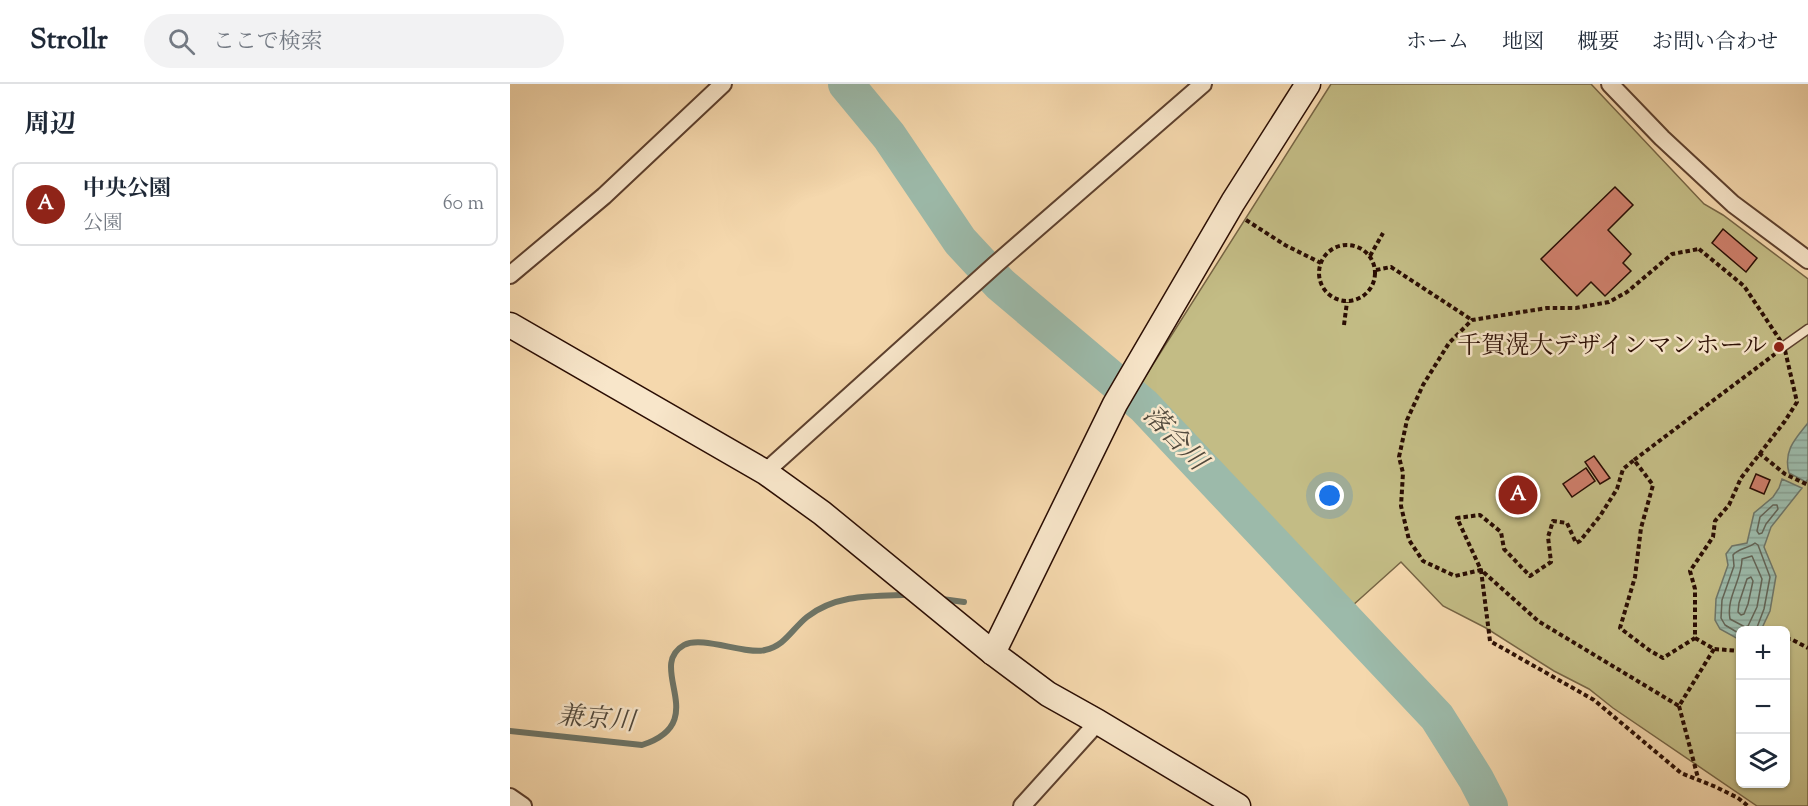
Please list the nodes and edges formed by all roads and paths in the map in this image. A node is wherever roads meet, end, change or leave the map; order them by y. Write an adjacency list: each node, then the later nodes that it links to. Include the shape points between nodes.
1 (723, 84): 11 (street, via 604,196)
2 (1203, 84): 21 (street, via 969,287)
3 (1308, 84): 5 (street)
4 (1610, 84): 8 (street, via 1733,204)
5 (1233, 202): 9 (path, via 1244,219); 29 (street, via 1115,404)
6 (1383, 233): 7 (path)
7 (1370, 256): 9 (path, via 1358,247 1344,245 1330,251); 10 (path)
8 (1808, 260)
9 (1321, 262): 12 (path, via 1319,276 1324,289)
10 (1376, 270): 12 (path, via 1373,285 1363,297); 13 (path, via 1391,267)
11 (510, 275)
12 (1347, 302): 15 (path)
13 (1472, 320): 17 (path, via 1609,302 1672,254 1699,249 1744,286); 23 (path, via 1449,343 1407,420 1400,457 1401,506 1409,540 1423,561 1455,576)
14 (510, 325): 21 (street)
15 (1344, 325)
16 (1808, 329): 17 (lane)
17 (1784, 346): 19 (path, via 1797,402)
18 (1764, 362): 20 (path)
19 (1759, 453): 22 (path, via 1785,474); 24 (path, via 1729,505 1715,521 1713,537 1690,571 1695,589)
20 (1634, 460): 23 (path, via 1623,469 1617,489 1580,541 1576,543 1567,523 1553,521 1548,537 1551,562 1530,576 1504,549 1501,532 1480,515 1457,518); 24 (path, via 1653,485 1641,528 1635,577 1620,628 1663,658)
21 (765, 472): 29 (street, via 822,513)
22 (1808, 485)
23 (1481, 570): 30 (path, via 1538,621); 32 (path, via 1491,641 1594,700 1681,774)
24 (1695, 639): 27 (path)
25 (1790, 639): 26 (path)
26 (1808, 648)
27 (1714, 649): 28 (path); 30 (path)
28 (1736, 651)
29 (993, 653): 31 (street, via 1048,694)
30 (1679, 706): 32 (path)
31 (1098, 722): 34 (street); 36 (street)
32 (1698, 779): 37 (path)
33 (510, 797): 35 (street)
34 (1027, 803)
35 (523, 806)
36 (1238, 806)
37 (1748, 806)

